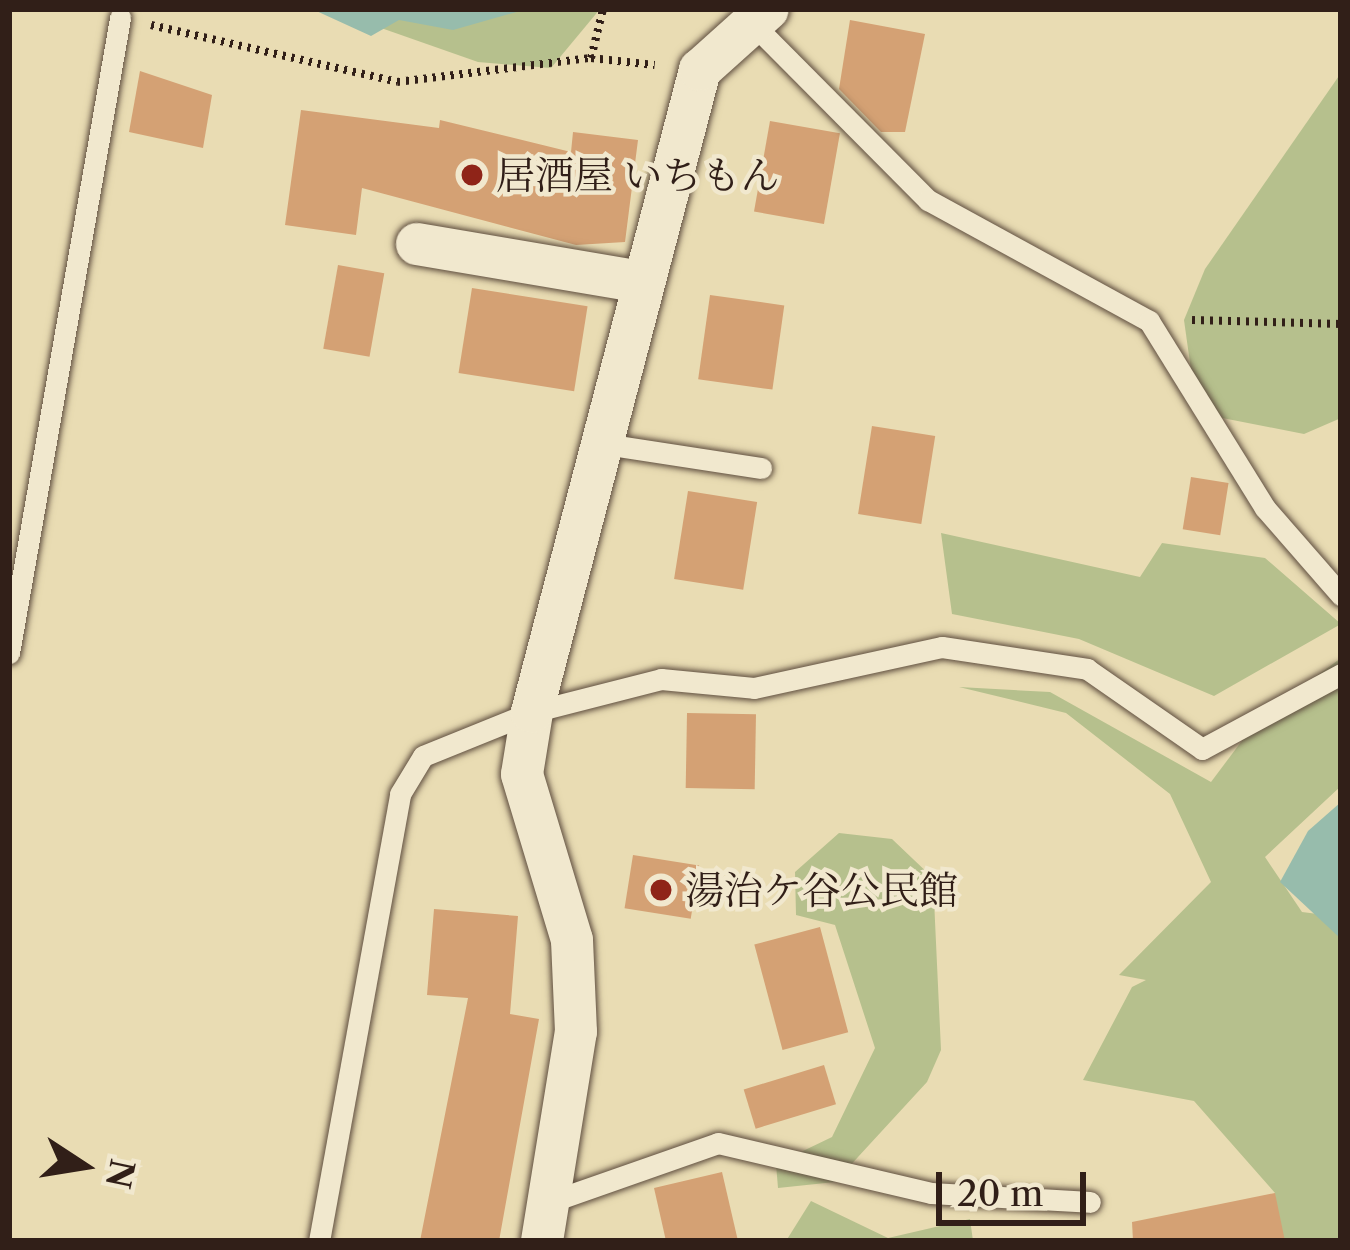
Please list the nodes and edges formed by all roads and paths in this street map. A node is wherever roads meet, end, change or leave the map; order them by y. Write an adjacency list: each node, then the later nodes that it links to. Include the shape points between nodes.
1 (603, 9): 4 (path)
2 (120, 18): 4 (path, via 398,82); 13 (lane)
3 (762, 18): 5 (street); 12 (lane, via 928,200 1149,321 1265,508)
4 (591, 58): 5 (path)
5 (700, 70): 7 (street)
6 (417, 244): 7 (street)
7 (641, 282): 10 (street)
8 (1184, 320): 9 (path)
9 (1341, 324)
10 (597, 443): 11 (lane); 15 (street)
11 (761, 468)
12 (1341, 595)
13 (9, 653)
14 (1341, 674): 15 (lane, via 1202,749 1087,669 942,647 754,688 661,679)
15 (532, 712): 17 (street, via 522,774 572,940 576,1032); 18 (lane, via 423,756 400,794)
16 (1090, 1202): 17 (lane, via 931,1193 718,1143)
17 (541, 1223)
18 (319, 1241)

